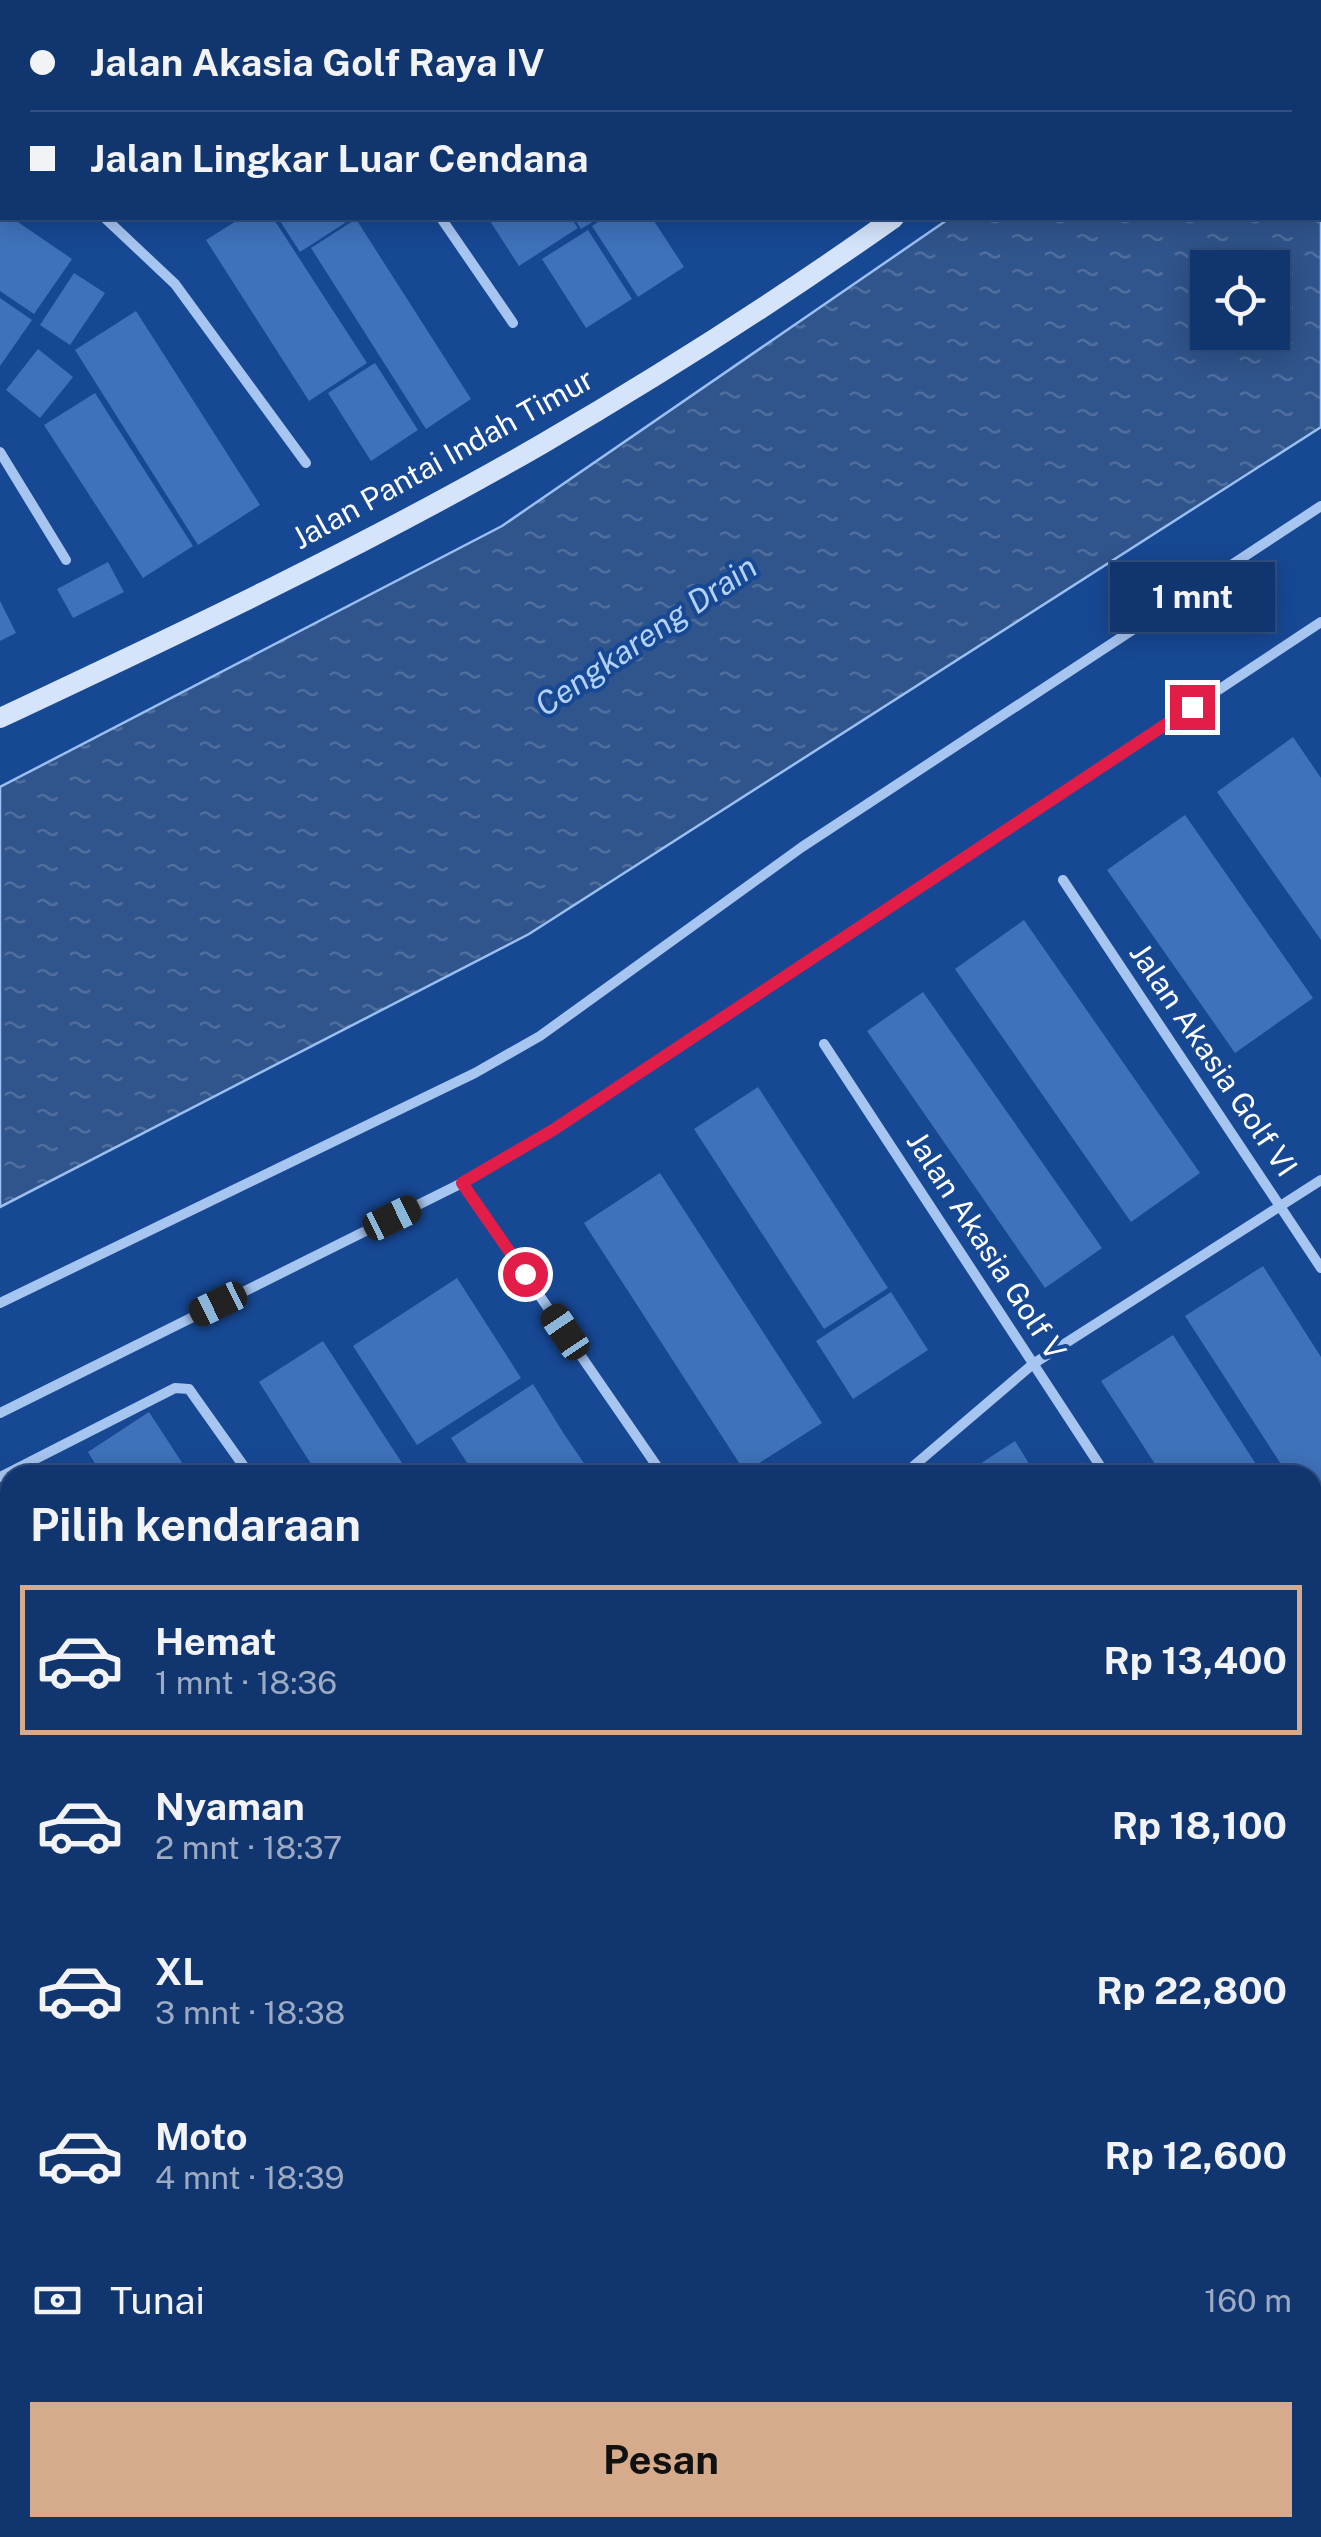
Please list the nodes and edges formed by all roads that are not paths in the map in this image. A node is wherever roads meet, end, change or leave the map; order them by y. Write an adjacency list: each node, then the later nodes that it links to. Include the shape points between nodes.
1 (107, 220): 6 (street, via 175,284)
2 (442, 220): 4 (street)
3 (891, 220): 10 (street, Jalan Pantai Indah Timur, via 543,443 210,619)
4 (514, 323)
5 (0, 452): 8 (street)
6 (306, 463)
7 (1321, 506): 17 (street, via 802,847 540,1036)
8 (66, 560)
9 (1321, 622): 14 (street, via 553,1130)
10 (0, 718)
11 (1063, 880): 15 (street, Jalan Akasia Golf VI)
12 (824, 1044): 18 (street, Jalan Akasia Golf V)
13 (1321, 1180): 15 (street)
14 (462, 1183): 19 (street); 22 (street)
15 (1282, 1208): 16 (street, Jalan Akasia Golf VI); 18 (street)
16 (1321, 1268)
17 (0, 1303)
18 (1033, 1364): 23 (street); 24 (street, Jalan Akasia Golf V)
19 (0, 1413)
20 (24, 1465): 21 (street, via 176,1388 188,1389 199,1401)
21 (243, 1465)
22 (657, 1465)
23 (915, 1465)
24 (1099, 1465)

